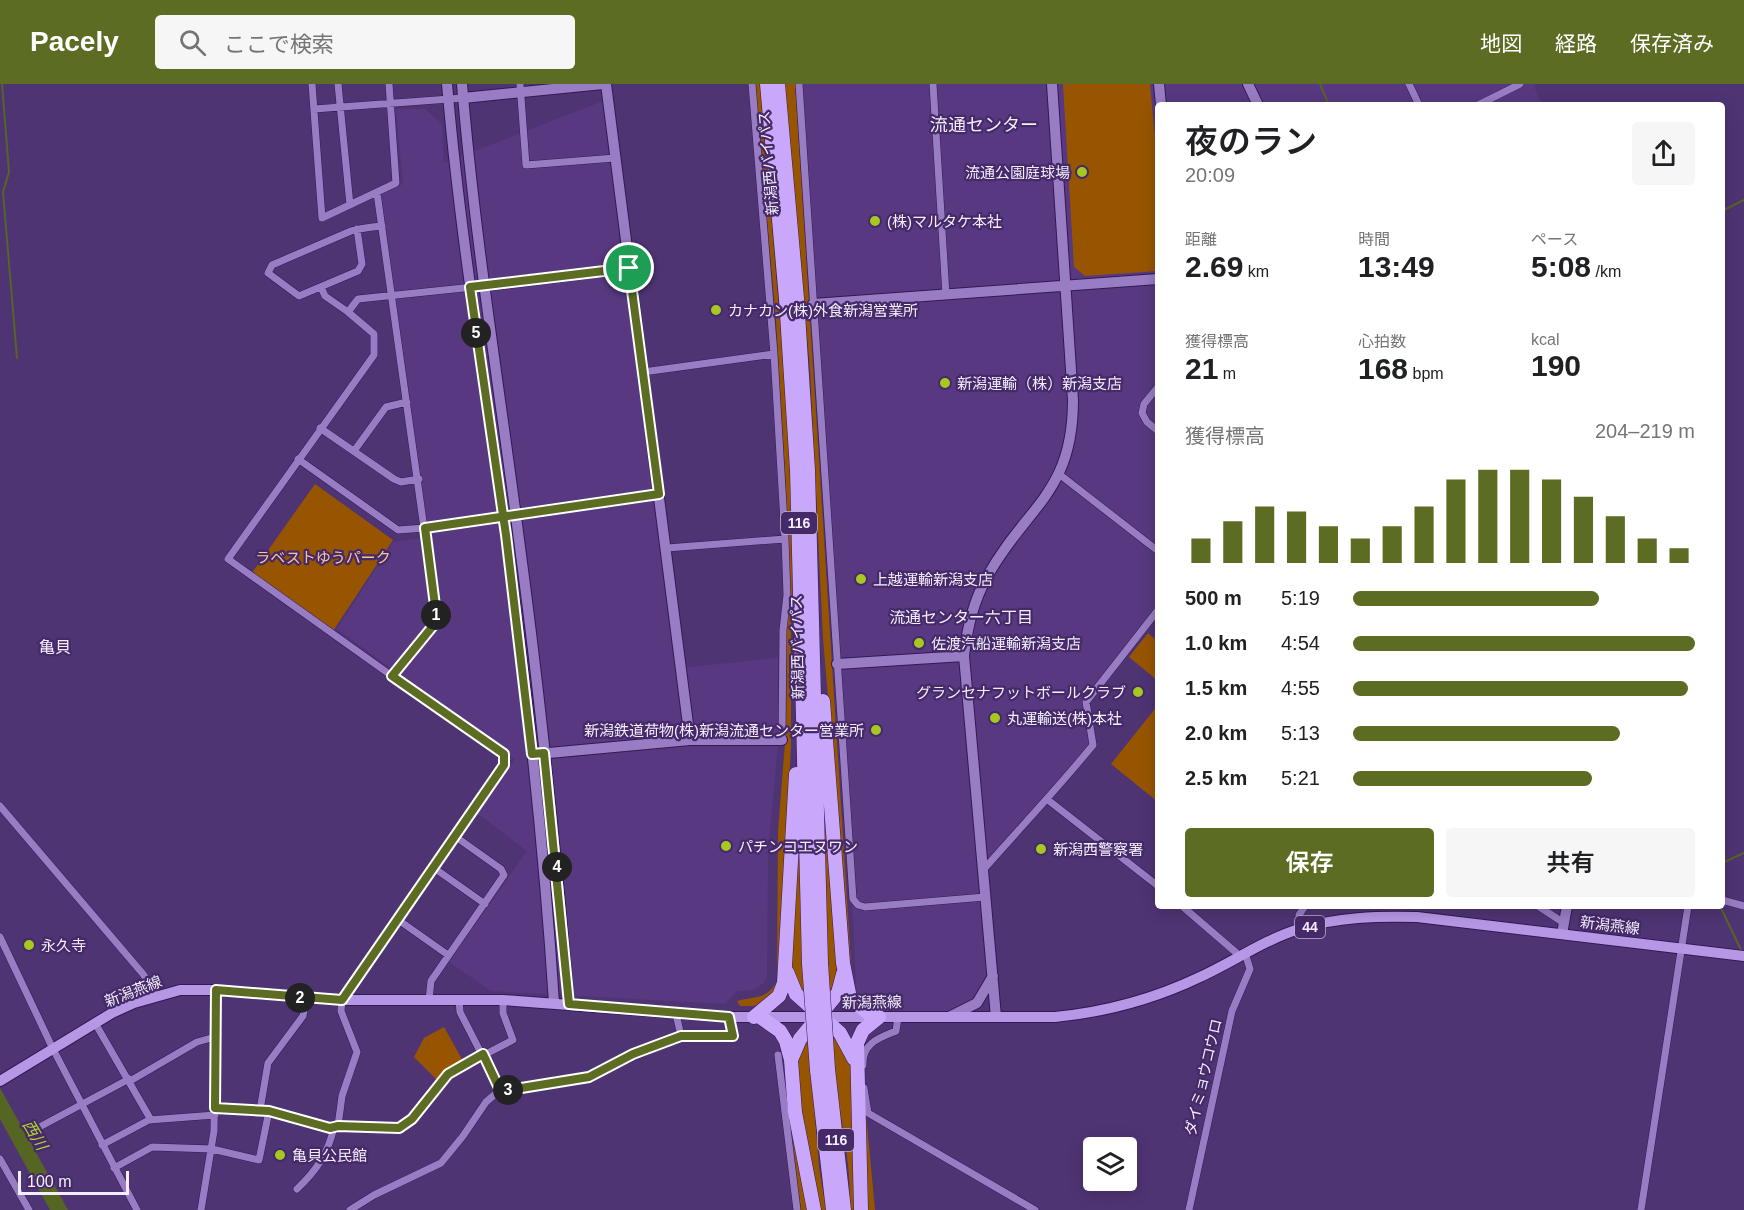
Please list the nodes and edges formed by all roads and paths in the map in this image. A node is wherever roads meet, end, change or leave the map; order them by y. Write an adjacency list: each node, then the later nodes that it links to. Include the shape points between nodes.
1 (312, 84): 27 (street)
2 (338, 84): 26 (street)
3 (388, 84): 25 (street)
4 (447, 84): 20 (street)
5 (462, 84): 19 (street)
6 (604, 84): 17 (street); 28 (street)
7 (752, 84): 43 (street)
8 (767, 84): 60 (highway, 新潟西バイパス / 116)
9 (778, 84): 60 (highway, 新潟西バイパス / 116, via 808,470)
10 (799, 84): 41 (street)
11 (933, 84): 39 (street)
12 (1052, 84): 35 (street)
13 (1159, 84): 21 (street)
14 (1248, 84): 22 (street)
15 (1409, 84): 23 (street)
16 (1520, 84): 24 (street)
17 (563, 86): 18 (street)
18 (520, 89): 19 (street); 28 (street, via 526,165)
19 (463, 98): 20 (street); 36 (street)
20 (448, 100): 25 (street); 38 (street)
21 (1161, 102)
22 (1257, 102)
23 (1418, 102)
24 (1484, 102)
25 (390, 104): 26 (street); 29 (street, via 396,183)
26 (340, 108): 27 (street); 30 (street)
27 (314, 109): 30 (street, via 322,218)
28 (615, 158): 33 (street)
29 (377, 193): 30 (street); 31 (street)
30 (350, 205)
31 (382, 226): 32 (street); 40 (street)
32 (357, 229): 37 (street, via 361,268); 37 (street, via 268,269 271,278 295,295)
33 (629, 268): 36 (street); 44 (street)
34 (1155, 279): 35 (street)
35 (1065, 285): 39 (street); 51 (street, via 1073,417)
36 (483, 286): 38 (street); 54 (street)
37 (321, 287): 42 (street, via 325,296)
38 (470, 287): 40 (street); 55 (street)
39 (946, 295): 41 (street)
40 (392, 297): 42 (street, via 358,299); 46 (street)
41 (813, 304): 63 (street)
42 (348, 312): 47 (street, via 369,327 376,348)
43 (774, 354): 44 (street); 57 (street)
44 (643, 372): 53 (street)
45 (1155, 391): 48 (street, via 1142,413)
46 (407, 402): 49 (street, via 386,407); 52 (street)
47 (320, 428): 49 (street); 50 (street)
48 (1155, 429)
49 (354, 452): 52 (street, via 398,481)
50 (298, 459): 56 (street, via 398,530); 64 (street, via 228,558)
51 (1059, 474): 59 (street); 62 (street, via 1044,502 988,576 969,621)
52 (418, 479): 56 (street)
53 (659, 494): 54 (street); 58 (street)
54 (515, 514): 55 (street); 67 (street)
55 (503, 515): 56 (street); 68 (street)
56 (425, 528): 64 (street, via 437,621)
57 (785, 539): 58 (street); 66 (street)
58 (666, 548): 65 (street)
59 (1155, 550)
60 (807, 602): 92 (highway); 93 (highway); 119 (highway, 新潟西バイパス / 116, bridge, via 815,963)
61 (1155, 614): 69 (street, via 1086,702 1093,745)
62 (964, 656): 63 (street); 73 (street)
63 (837, 664): 75 (street, via 855,902 865,908)
64 (392, 676): 71 (street, via 504,754 504,765)
65 (690, 740): 66 (street); 67 (street)
66 (782, 740)
67 (544, 753): 68 (street); 103 (street)
68 (532, 754): 102 (street)
69 (1048, 800): 73 (street); 74 (street)
70 (0, 806): 96 (street)
71 (456, 837): 72 (street); 77 (street, via 503,871 502,879)
72 (434, 868): 77 (street); 84 (street)
73 (984, 869): 75 (street)
74 (1155, 884)
75 (985, 897): 94 (street)
76 (1725, 900): 78 (street)
77 (484, 904): 90 (street)
78 (1744, 906)
79 (1186, 909): 89 (street)
80 (1301, 909): 85 (street)
81 (1541, 909): 86 (street)
82 (1566, 909): 86 (street)
83 (1688, 909): 88 (street)
84 (397, 919): 90 (street); 98 (street)
85 (1300, 929): 86 (main road, 新潟燕線 / 44, via 1367,917 1417,917); 89 (main road, 新潟燕線 / 44)
86 (1563, 929): 88 (main road, 新潟燕線 / 44)
87 (0, 939): 115 (street)
88 (1682, 949): 91 (main road, 新潟燕線 / 44); 146 (street)
89 (1243, 954): 110 (main road, 新潟燕線 / 44, via 1180,986 1126,1005 1055,1017); 145 (street, ダイミョウコウロ, via 1250,969 1232,1011)
90 (448, 955): 99 (street, via 429,984)
91 (1741, 955)
92 (843, 963): 108 (highway, via 850,998); 111 (highway, via 838,993)
93 (786, 968): 107 (highway, via 779,996); 111 (highway, via 796,994)
94 (993, 976): 105 (street, via 981,1000); 110 (street)
95 (216, 990): 96 (main road, 新潟燕線 / 44, via 180,990); 97 (main road, 新潟燕線 / 44); 114 (street)
96 (157, 995): 112 (main road, 新潟燕線 / 44)
97 (306, 999): 98 (main road, 新潟燕線 / 44); 124 (street, via 303,1016 268,1063)
98 (342, 1000): 99 (main road, 新潟燕線 / 44); 128 (street, via 341,1011 357,1052)
99 (429, 1000): 100 (main road, 新潟燕線 / 44)
100 (459, 1000): 101 (main road, 新潟燕線 / 44); 116 (street, via 460,1012)
101 (503, 1000): 102 (main road, 新潟燕線 / 44); 116 (street, via 503,1013 513,1040)
102 (554, 1003): 103 (main road, 新潟燕線 / 44)
103 (569, 1004): 104 (main road, 新潟燕線 / 44)
104 (676, 1014): 106 (main road, 新潟燕線 / 44); 113 (street)
105 (951, 1016): 109 (main road, 新潟燕線 / 44); 110 (main road, 新潟燕線 / 44)
106 (729, 1017): 107 (main road, 新潟燕線 / 44); 113 (street, via 733,1036)
107 (757, 1017): 111 (main road, 新潟燕線 / 44); 117 (highway, via 784,1035)
108 (876, 1017): 109 (main road, 新潟燕線 / 44); 111 (main road, 新潟燕線 / 44); 118 (highway, via 859,1036)
109 (898, 1017): 144 (street, via 896,1031 877,1037 863,1059 868,1113)
110 (996, 1017)
111 (820, 1018): 117 (highway); 118 (highway, via 844,1038)
112 (95, 1023): 115 (main road, 新潟燕線 / 44); 121 (street)
113 (681, 1036): 122 (street, via 577,1081)
114 (215, 1037): 121 (street, via 197,1042); 126 (street)
115 (53, 1049): 120 (main road, 新潟燕線 / 44); 123 (street)
116 (483, 1054): 122 (street); 128 (street, via 448,1074 412,1119 399,1128)
117 (785, 1057): 139 (street); 140 (highway)
118 (856, 1064): 143 (highway)
119 (823, 1070): 141 (highway, 新潟西バイパス / 116); 142 (highway, 新潟西バイパス / 116)
120 (2, 1080)
121 (129, 1080): 123 (street); 127 (street)
122 (500, 1090): 138 (street, via 486,1102 441,1163)
123 (81, 1104): 129 (street); 130 (street)
124 (260, 1110): 125 (street); 126 (street)
125 (269, 1111): 128 (street); 131 (street, via 259,1160)
126 (215, 1112): 127 (street); 131 (street)
127 (151, 1120): 130 (street)
128 (336, 1127): 134 (street, via 315,1171)
129 (32, 1131)
130 (102, 1145): 133 (street)
131 (212, 1149): 133 (street, via 152,1147); 137 (street)
132 (0, 1160): 135 (street)
133 (114, 1168): 136 (street)
134 (297, 1189)
135 (30, 1210)
136 (137, 1210)
137 (203, 1210)
138 (350, 1210)
139 (796, 1210)
140 (814, 1210)
141 (833, 1210)
142 (844, 1210)
143 (861, 1210)
144 (1035, 1210)
145 (1189, 1210)
146 (1641, 1210)

